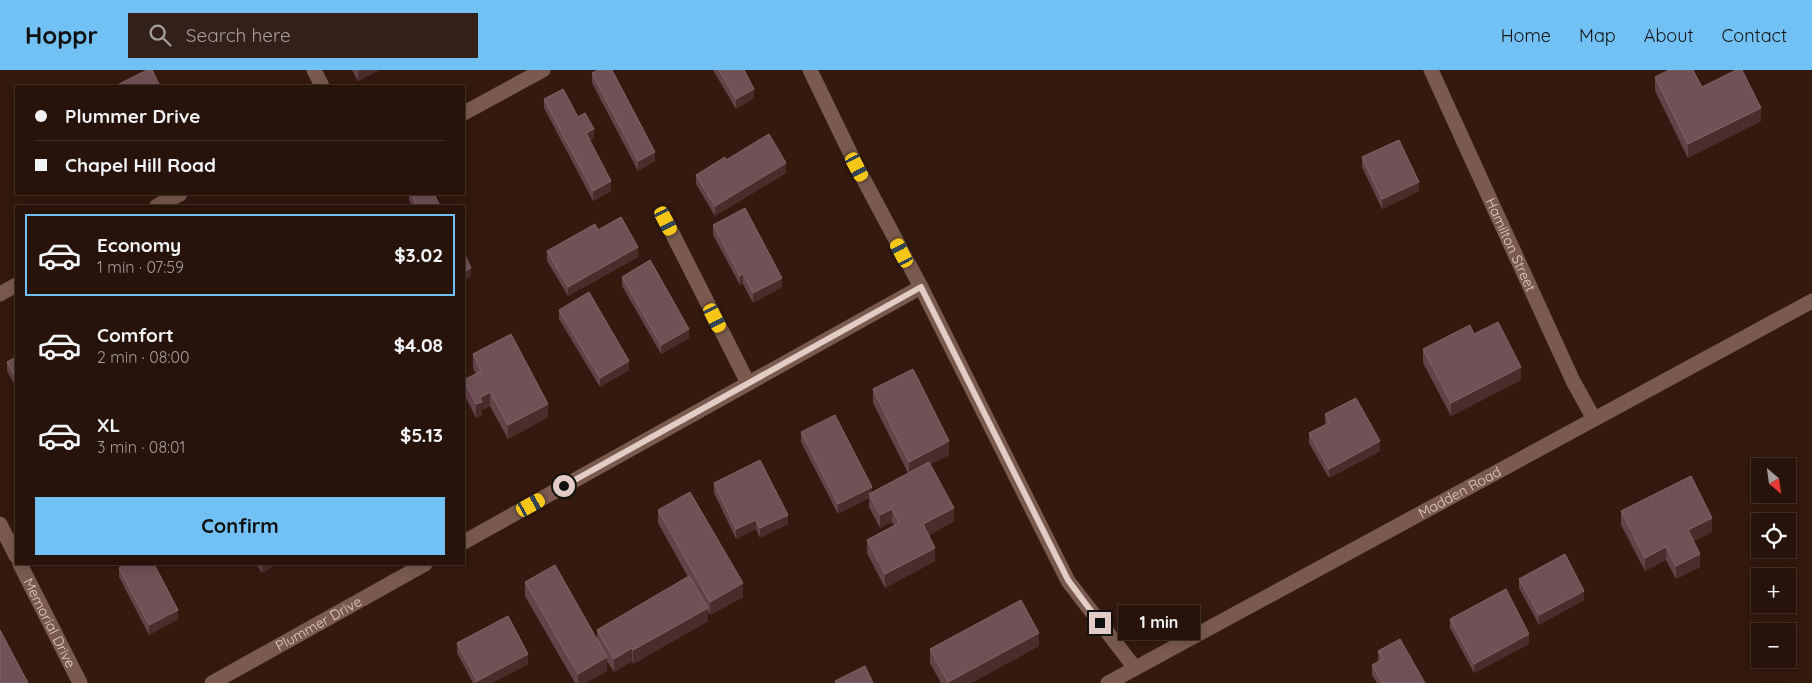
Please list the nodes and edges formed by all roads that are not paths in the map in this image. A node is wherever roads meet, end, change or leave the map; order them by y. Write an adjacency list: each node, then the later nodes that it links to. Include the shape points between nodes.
1 (314, 70): 5 (street)
2 (543, 70): 6 (street)
3 (810, 70): 11 (street)
4 (1430, 70): 15 (street, Hamilton Street, via 1573,381)
5 (322, 85)
6 (465, 112)
7 (178, 195): 8 (street)
8 (160, 205)
9 (666, 221): 14 (street)
10 (15, 286): 12 (street)
11 (921, 287): 14 (street); 21 (street, via 1068,580)
12 (0, 294)
13 (1812, 301): 15 (street, Madden Road)
14 (748, 383): 17 (street)
15 (1594, 419): 21 (street, Madden Road)
16 (0, 524): 18 (street)
17 (465, 541)
18 (15, 554)
19 (21, 565): 22 (street, Memorial Drive)
20 (423, 565): 23 (street, Plummer Drive)
21 (1135, 668): 24 (street, Madden Road)
22 (80, 683)
23 (212, 683)
24 (1108, 683)

